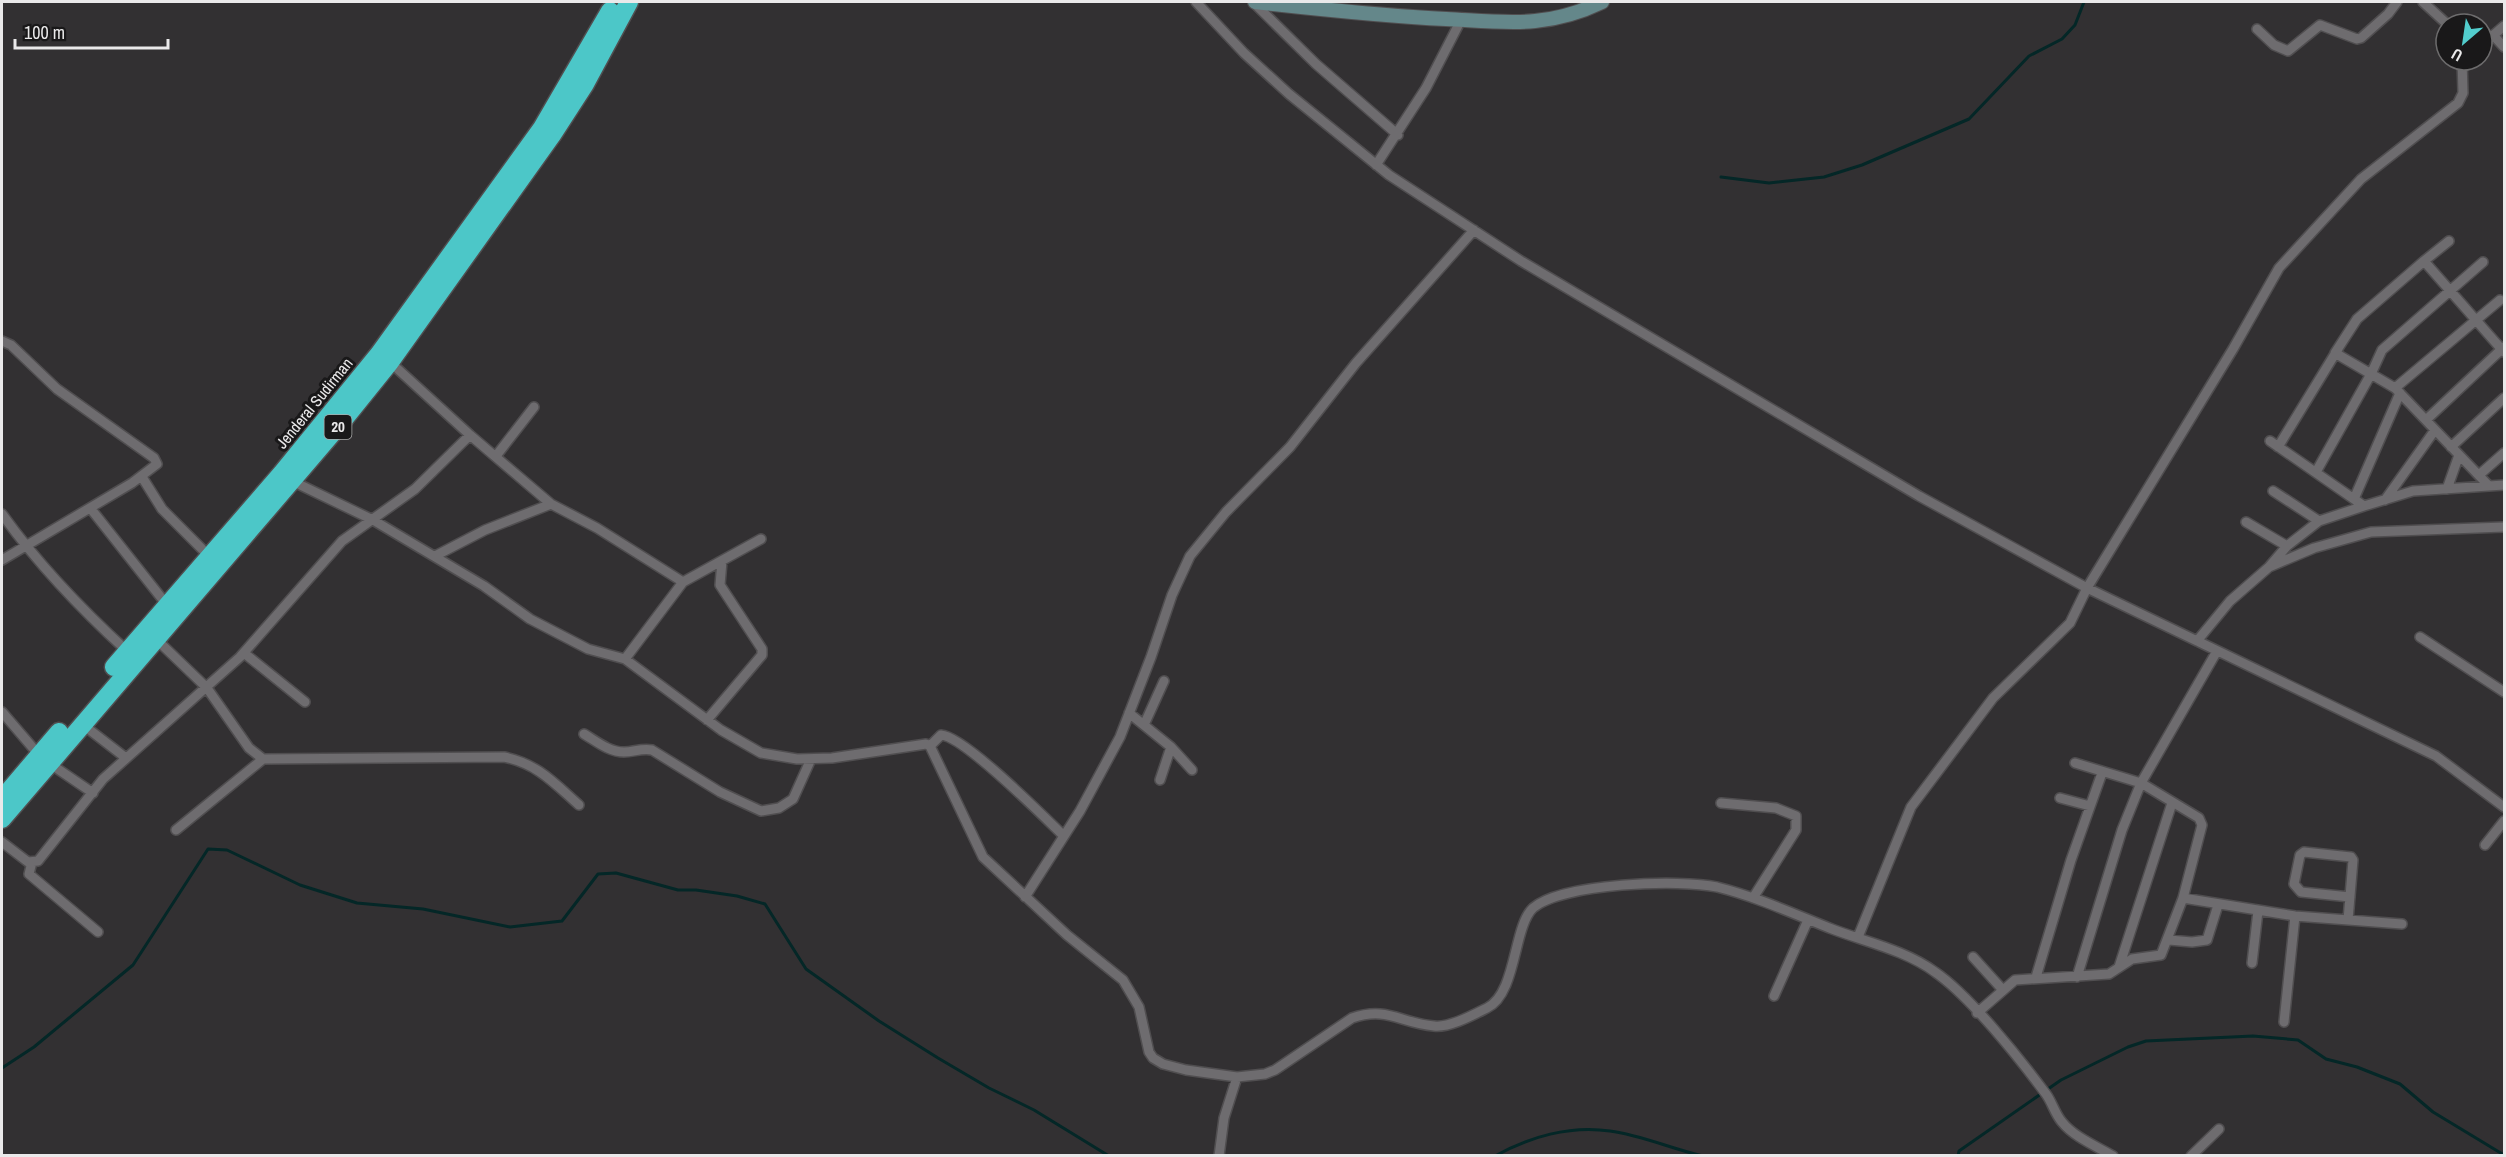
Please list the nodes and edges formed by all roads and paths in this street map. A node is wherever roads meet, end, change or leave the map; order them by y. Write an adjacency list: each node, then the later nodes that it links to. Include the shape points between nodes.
1 (615, 2): 58 (highway, Jenderal Sudirman / 20, via 542,128 379,354)
2 (629, 2): 25 (highway, 20, via 585,84 552,135)
3 (1196, 2): 13 (street, via 1289,94)
4 (1254, 2): 7 (street); 12 (street, via 1316,64)
5 (1602, 2): 7 (street, via 1572,15 1529,24)
6 (2397, 2): 8 (street, via 2357,39 2320,25 2291,50 2282,51)
7 (1461, 20): 12 (street)
8 (2257, 30)
9 (2494, 36): 10 (street)
10 (2505, 47)
11 (2463, 72): 64 (street, via 2463,93 2458,103 2361,179 2279,268)
12 (1398, 135): 13 (street)
13 (1376, 165): 14 (street)
14 (1474, 230): 64 (street, via 1918,496); 78 (street, via 1356,363 1290,447 1226,512 1190,556)
15 (2449, 241): 16 (street)
16 (2424, 261): 18 (street); 24 (street, via 2357,319)
17 (2483, 262): 18 (street)
18 (2450, 290): 20 (street); 26 (street, via 2382,350)
19 (2500, 300): 20 (street)
20 (2477, 321): 23 (street); 27 (street)
21 (2348, 332): 24 (street)
22 (2, 341): 39 (street, via 57,389 154,459 156,466)
23 (2504, 350): 30 (street)
24 (2336, 353): 26 (street); 37 (street, via 2274,444)
25 (390, 362): 32 (street); 40 (highway, 20)
26 (2371, 374): 27 (street); 37 (street)
27 (2397, 391): 30 (street); 45 (street)
28 (2505, 398): 33 (street)
29 (534, 407): 36 (street)
30 (2426, 420): 31 (street)
31 (2435, 430): 33 (street); 46 (street)
32 (470, 435): 36 (street); 51 (street, via 415,489)
33 (2451, 447): 35 (street)
34 (2505, 453): 38 (street)
35 (2459, 455): 38 (street); 43 (street)
36 (496, 456): 47 (street)
37 (2316, 472): 45 (street)
38 (2479, 476): 42 (street)
39 (142, 477): 49 (street); 58 (street, via 162,509)
40 (292, 481): 51 (street); 67 (highway, 20)
41 (2505, 485): 42 (street)
42 (2489, 486): 43 (street)
43 (2447, 489): 46 (street, via 2413,491)
44 (2273, 491): 52 (street)
45 (2354, 499): 48 (street)
46 (2385, 500): 48 (street)
47 (551, 504): 59 (street, via 485,530); 63 (street)
48 (2364, 506): 52 (street)
49 (90, 509): 57 (street); 65 (street)
50 (2, 514): 57 (street)
51 (373, 520): 59 (street); 71 (street, via 342,541)
52 (2319, 520): 56 (street)
53 (2246, 522): 56 (street)
54 (2505, 527): 62 (street, via 2371,532 2314,548)
55 (761, 539): 61 (street)
56 (2287, 546): 62 (street)
57 (26, 547): 60 (street); 69 (street, via 88,615)
58 (209, 556): 65 (highway, Jenderal Sudirman / 20)
59 (435, 556): 72 (street, via 530,620 588,649)
60 (2, 560)
61 (722, 561): 63 (street); 79 (street, via 720,585 762,649 762,655)
62 (2269, 567): 68 (street, via 2230,601)
63 (683, 582): 72 (street)
64 (2087, 588): 68 (street); 120 (street, via 2070,623 1993,698 1911,807)
65 (167, 605): 69 (highway, Jenderal Sudirman / 20)
66 (2420, 637): 75 (street)
67 (155, 639): 74 (street); 80 (highway, 20)
68 (2197, 641): 70 (street)
69 (128, 651): 86 (highway, Jenderal Sudirman / 20)
70 (2217, 651): 93 (street); 101 (street, via 2436,756)
71 (244, 653): 74 (street); 76 (street)
72 (625, 659): 79 (street)
73 (1164, 681): 81 (street)
74 (207, 688): 85 (street); 87 (street, via 249,748)
75 (2505, 692)
76 (305, 702)
77 (2, 712): 86 (street)
78 (1129, 713): 81 (street); 105 (street, via 1117,744)
79 (707, 720): 88 (street, via 761,753)
80 (82, 724): 85 (street); 86 (highway, 20)
81 (1144, 725): 84 (street)
82 (584, 734): 88 (street, via 623,752 652,750 720,792 761,811 779,808 793,800)
83 (930, 746): 88 (street); 105 (street, via 941,735 949,737 981,760); 109 (street, via 975,844 994,869)
84 (1171, 747): 90 (street); 92 (street)
85 (126, 758): 94 (street)
86 (44, 759): 94 (street); 96 (highway, Jenderal Sudirman / 20); 102 (highway, 20)
87 (263, 759): 99 (street, via 504,757 537,768); 104 (street)
88 (811, 759)
89 (2075, 763): 91 (street)
90 (1192, 770)
91 (2102, 773): 93 (street); 100 (street)
92 (1160, 780)
93 (2141, 783): 98 (street); 126 (street, via 2122,830)
94 (93, 793): 108 (street, via 38,861)
95 (2060, 798): 100 (street)
96 (2, 799)
97 (1721, 803): 111 (street, via 1776,808 1796,816 1796,830)
98 (2172, 803): 112 (street, via 2199,818 2202,825); 124 (street)
99 (579, 805)
100 (2090, 807): 125 (street)
101 (2505, 807)
102 (2, 819)
103 (2505, 820): 107 (street)
104 (176, 830)
105 (1064, 836): 109 (street)
106 (2, 842): 108 (street, via 22,859)
107 (2485, 845)
108 (32, 862): 119 (street, via 29,874)
109 (1025, 897): 131 (street, via 1123,980 1139,1007 1149,1052 1158,1062)
110 (2350, 897): 110 (street, via 2351,857 2304,852 2300,855 2296,888); 117 (street)
111 (1753, 898): 116 (street); 131 (street, via 1704,886 1627,884 1549,900 1530,912 1504,989 1495,1004 1435,1026 1387,1014 1365,1014 1352,1018 1270,1073)
112 (2183, 898): 113 (street); 121 (street)
113 (2218, 905): 114 (street); 121 (street, via 2206,940)
114 (2258, 910): 115 (street); 123 (street)
115 (2295, 916): 117 (street); 130 (street)
116 (1808, 920): 120 (street); 128 (street)
117 (2348, 920): 118 (street)
118 (2402, 924)
119 (98, 932)
120 (1858, 937): 129 (street, via 1935,971)
121 (2169, 940): 124 (street, via 2161,955 2132,959)
122 (1973, 957): 127 (street)
123 (2252, 963)
124 (2119, 969): 126 (street, via 2109,974)
125 (2036, 977): 126 (street); 127 (street, via 2015,980)
126 (2077, 977)
127 (2002, 989): 129 (street)
128 (1774, 996)
129 (1977, 1013): 134 (street, via 2039,1085 2061,1122)
130 (2284, 1022)
131 (1237, 1077): 133 (street, via 1224,1118)
132 (2220, 1129): 135 (street)
133 (1219, 1155)
134 (2113, 1155)
135 (2191, 1155)

